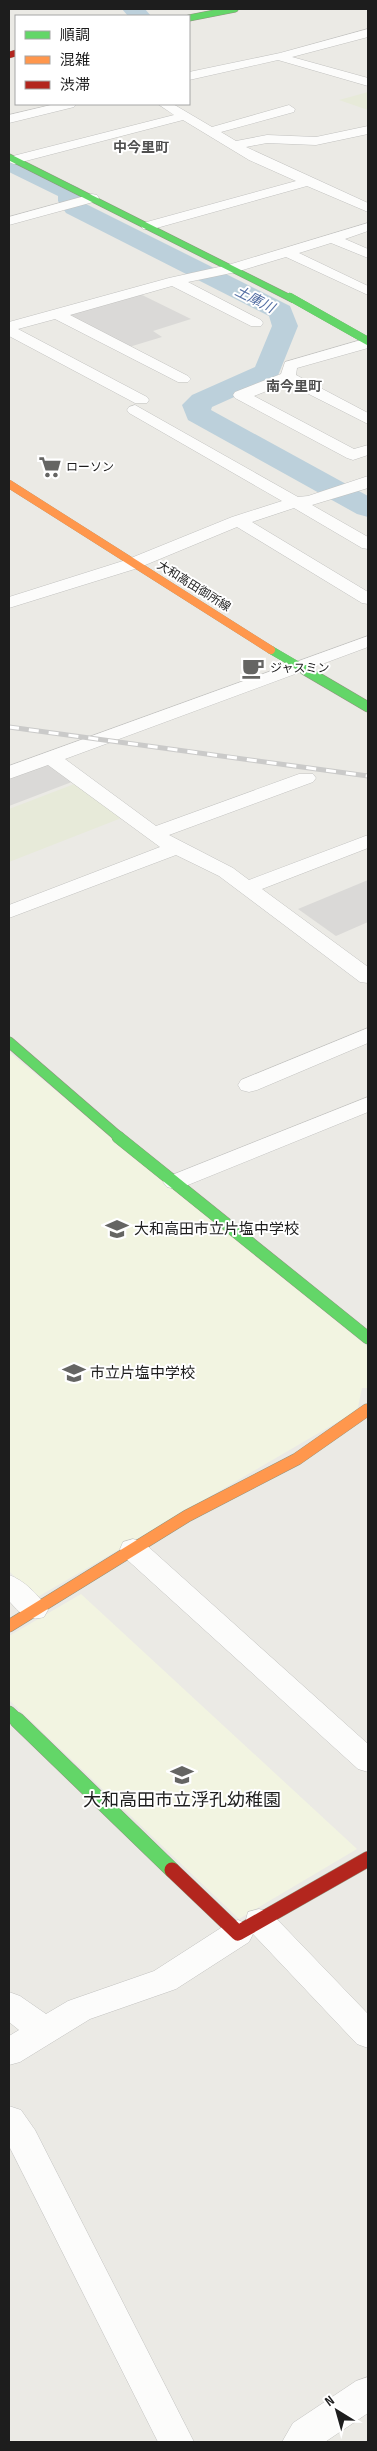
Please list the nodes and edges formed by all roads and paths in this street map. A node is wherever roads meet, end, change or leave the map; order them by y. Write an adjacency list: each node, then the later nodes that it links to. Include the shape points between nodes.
1 (234, 9): 2 (main road)
2 (190, 18)
3 (368, 33): 4 (street)
4 (278, 56): 5 (street); 6 (street)
5 (190, 76)
6 (368, 82)
7 (66, 105): 11 (street)
8 (166, 105): 10 (street)
9 (289, 110): 13 (street)
10 (185, 116): 13 (street); 17 (street)
11 (9, 119)
12 (368, 130): 14 (street)
13 (210, 131): 15 (street)
14 (344, 136): 15 (street, via 304,142 267,139); 16 (street)
15 (233, 144): 18 (street)
16 (360, 144)
17 (11, 158): 19 (main road)
18 (309, 181): 20 (street); 22 (street)
19 (92, 198): 21 (street); 22 (main road)
20 (368, 208)
21 (9, 221)
22 (148, 226): 27 (main road)
23 (368, 227): 24 (street)
24 (332, 238): 25 (street); 26 (street)
25 (287, 252): 27 (street); 29 (street)
26 (368, 254)
27 (231, 268): 28 (street); 34 (main road)
28 (174, 281): 30 (street); 32 (street)
29 (368, 291)
30 (55, 314): 33 (street); 36 (street)
31 (9, 315): 33 (street)
32 (256, 324)
33 (13, 326): 41 (street)
34 (368, 341): 35 (street, via 290,365)
35 (288, 377): 37 (street); 38 (street, via 242,395 353,455)
36 (183, 379)
37 (368, 419)
38 (368, 450)
39 (368, 481): 41 (street, via 309,501)
40 (9, 484): 44 (main road, 大和高田御所線)
41 (296, 502): 42 (street); 43 (street)
42 (238, 521): 44 (street); 45 (street)
43 (368, 544)
44 (132, 564): 46 (street); 48 (main road, 大和高田御所線)
45 (368, 599)
46 (9, 603)
47 (368, 641): 48 (street)
48 (298, 667): 49 (main road, 大和高田御所線); 50 (street)
49 (368, 707)
50 (51, 758): 51 (street); 53 (street)
51 (9, 773)
52 (306, 778): 53 (street)
53 (154, 834): 55 (street)
54 (368, 841): 56 (street)
55 (176, 848): 56 (street, via 226,872); 57 (street)
56 (246, 888): 58 (street)
57 (9, 912)
58 (368, 977)
59 (368, 1034): 61 (street)
60 (9, 1042): 63 (main road)
61 (249, 1085)
62 (366, 1108): 63 (street)
63 (175, 1182): 64 (main road)
64 (368, 1338)
65 (368, 1410): 66 (main road, via 297,1458 187,1516)
66 (133, 1549): 68 (main road); 71 (street)
67 (9, 1585): 68 (street)
68 (34, 1610): 69 (main road)
69 (9, 1626)
70 (9, 1712): 73 (main road)
71 (368, 1760)
72 (368, 1859): 73 (main road)
73 (248, 1927): 75 (street, via 165,1980 79,2010); 76 (street)
74 (9, 2005): 75 (street)
75 (44, 2030): 77 (street)
76 (368, 2035)
77 (9, 2052)
78 (9, 2120): 80 (street, via 24,2140)
79 (368, 2393): 81 (street)
80 (176, 2442)
81 (300, 2442)

